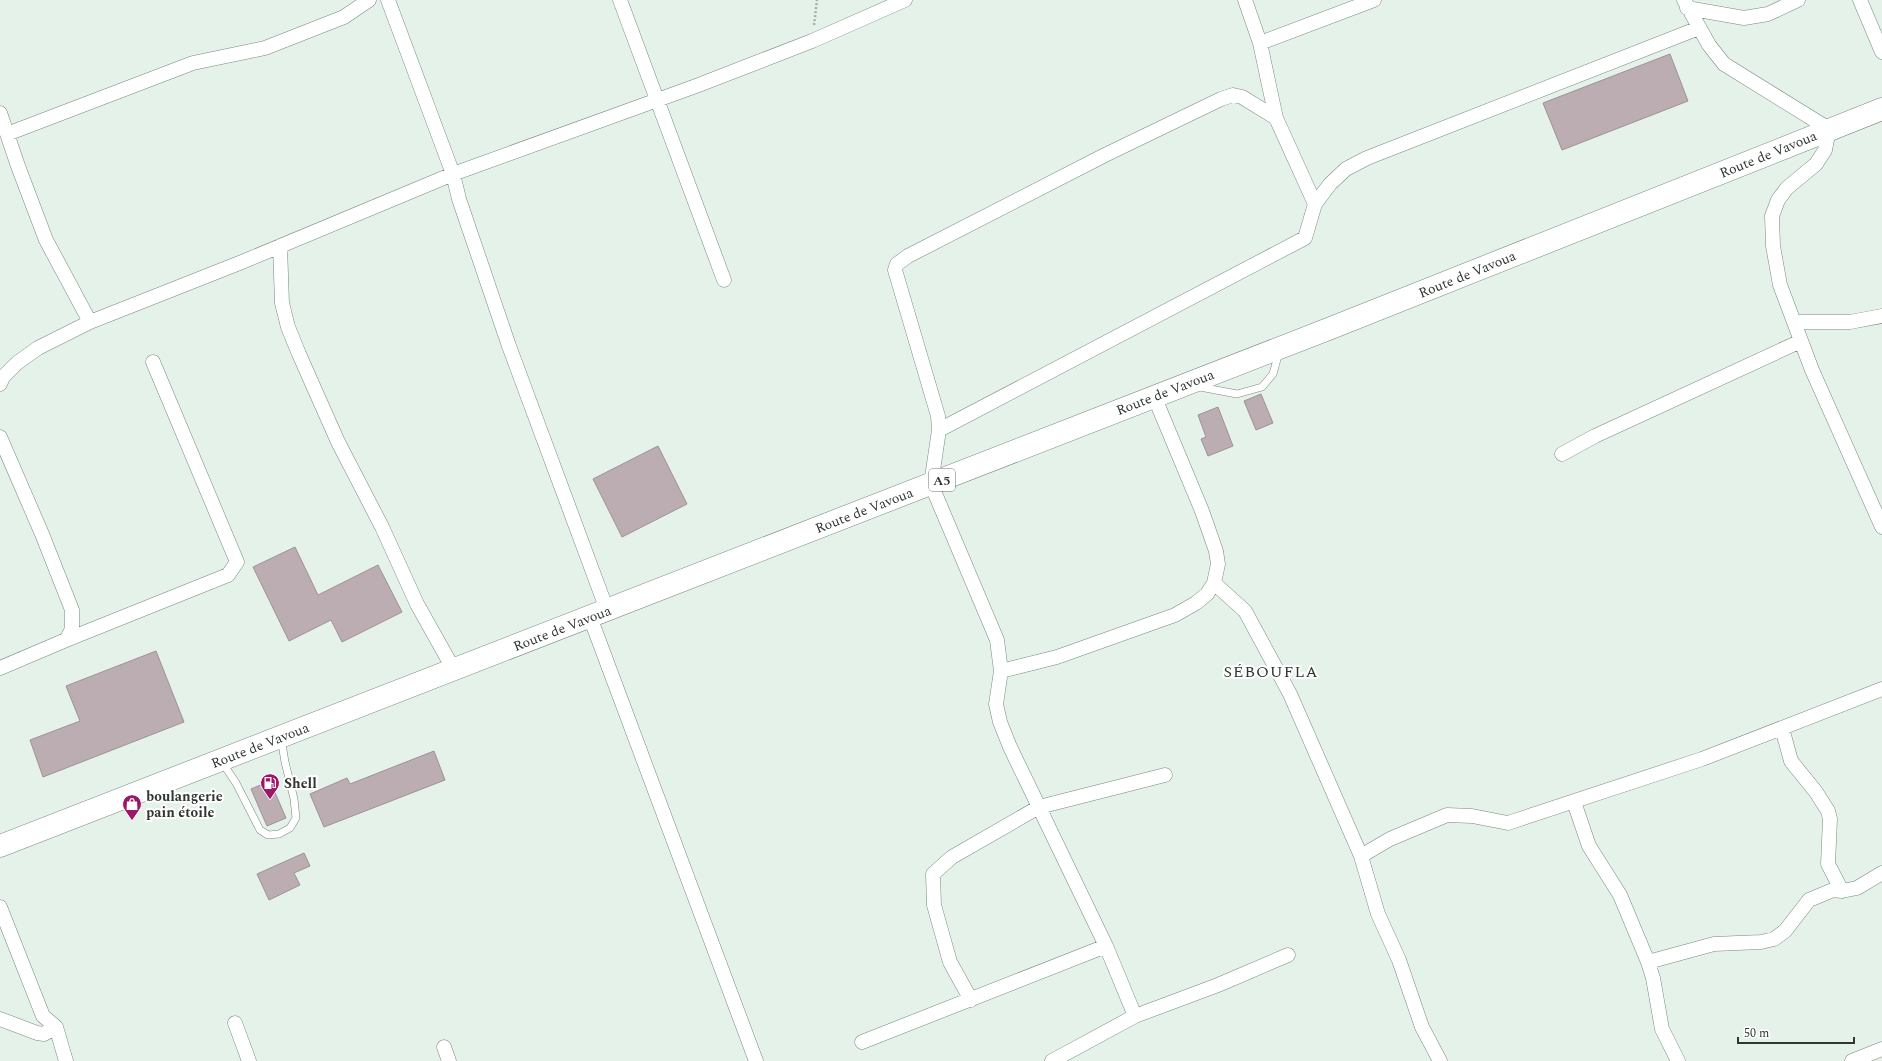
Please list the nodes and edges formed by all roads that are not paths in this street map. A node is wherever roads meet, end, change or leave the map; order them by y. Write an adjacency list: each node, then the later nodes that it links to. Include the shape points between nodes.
1 (369, 0): 18 (street, via 344,17 265,48 193,63)
2 (388, 0): 19 (street)
3 (620, 0): 13 (street)
4 (905, 0): 13 (street, via 812,41)
5 (1245, 0): 11 (street)
6 (1374, 0): 11 (street)
7 (1798, 0): 9 (street, via 1768,14 1744,18)
8 (1860, 0): 12 (street)
9 (1685, 4): 10 (street)
10 (1699, 28): 17 (street, via 1724,64); 20 (street, via 1367,158 1346,168 1330,184)
11 (1260, 43): 16 (street)
12 (1882, 52)
13 (658, 100): 19 (street); 22 (street)
14 (1882, 109): 17 (main road, Route de Vavoua / A5)
15 (0, 113): 18 (street)
16 (1276, 118): 20 (street); 32 (street, via 1242,97 1232,95 1220,99 1105,155 897,264 895,270 938,416)
17 (1829, 129): 25 (street, via 1825,150 1816,164 1787,188 1778,200 1772,216 1773,246 1780,285); 27 (main road, Route de Vavoua / A5)
18 (7, 134): 24 (street, via 46,240)
19 (453, 174): 21 (street); 38 (street, via 459,199)
20 (1316, 204): 32 (street, via 1305,238)
21 (280, 246): 24 (street); 41 (street, via 282,303 299,354 338,442 382,527 417,604)
22 (724, 280)
23 (1882, 316): 25 (street, via 1850,322)
24 (90, 322): 29 (street, via 38,348 17,362)
25 (1794, 322): 26 (street)
26 (1801, 341): 34 (street); 36 (street)
27 (1280, 348): 30 (main road, Route de Vavoua / A5); 30 (lane, via 1273,374 1262,387 1237,394 1214,388)
28 (153, 362): 39 (street, via 238,562 228,575)
29 (0, 384)
30 (1184, 385): 31 (main road, Route de Vavoua / A5)
31 (1154, 396): 35 (main road, Route de Vavoua / A5); 37 (street, via 1216,551 1218,564)
32 (938, 430): 35 (street)
33 (0, 437): 39 (street, via 72,610 72,629)
34 (1562, 454)
35 (931, 484): 38 (main road, Route de Vavoua / A5); 42 (street, via 997,640)
36 (1882, 527)
37 (1214, 583): 42 (street, via 1207,594 1175,615 1057,657); 51 (street, via 1245,611 1290,694)
38 (598, 613): 41 (main road, Route de Vavoua / A5); 69 (street)
39 (66, 640): 40 (street)
40 (0, 668)
41 (454, 670): 45 (main road, Route de Vavoua / A5)
42 (1001, 671): 49 (street, via 996,704 1000,722)
43 (1882, 689): 44 (street)
44 (1782, 728): 48 (street, via 1702,759); 53 (street, via 1791,761 1828,811 1828,864)
45 (281, 737): 46 (main road, Route de Vavoua / A5); 46 (lane, via 296,818 290,828 279,834 268,835 260,830)
46 (221, 760): 50 (main road, Route de Vavoua / A5)
47 (1165, 775): 49 (street)
48 (1574, 802): 51 (street, via 1508,823 1447,814 1390,838); 57 (street, via 1589,846 1620,895)
49 (1039, 807): 55 (street); 58 (street, via 952,857 933,874 934,905 950,962)
50 (0, 846)
51 (1361, 856): 71 (street, via 1378,914 1399,960 1422,1027)
52 (1882, 874): 53 (street, via 1857,888)
53 (1842, 891): 57 (street, via 1833,890 1809,900 1785,931 1774,939 1714,944)
54 (0, 907): 62 (street, via 43,1016)
55 (1106, 946): 58 (street); 59 (street)
56 (1288, 955): 59 (street)
57 (1648, 962): 72 (street, via 1662,1029)
58 (971, 1000): 63 (street)
59 (1135, 1016): 70 (street)
60 (0, 1020): 62 (street, via 44,1034)
61 (235, 1023): 67 (street)
62 (56, 1026): 66 (street)
63 (862, 1042)
64 (444, 1047): 68 (street)
65 (1882, 1049): 73 (street)
66 (66, 1061)
67 (249, 1061)
68 (449, 1061)
69 (756, 1061)
70 (1052, 1061)
71 (1440, 1061)
72 (1678, 1061)
73 (1852, 1061)

